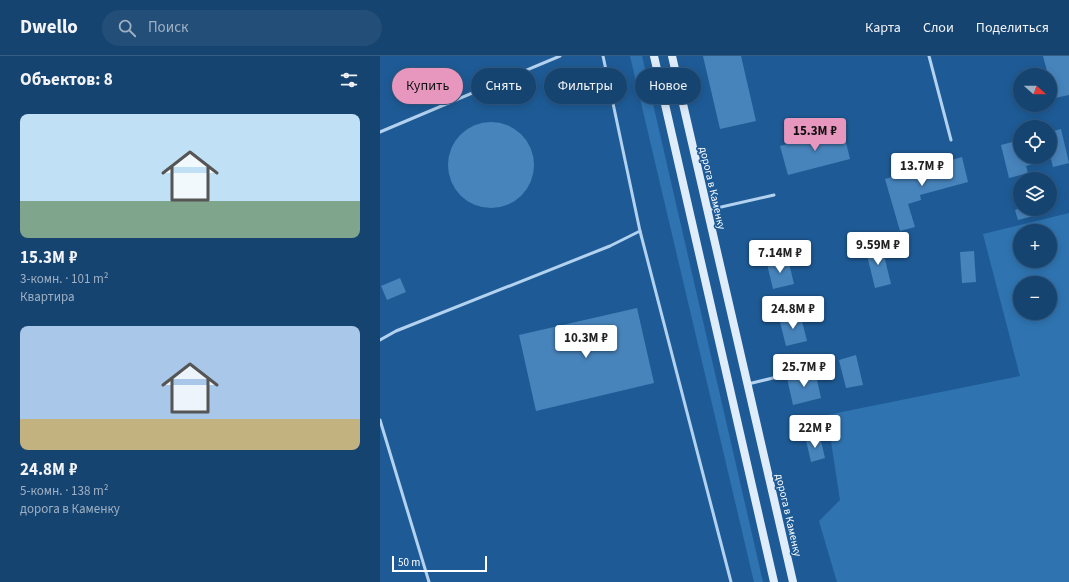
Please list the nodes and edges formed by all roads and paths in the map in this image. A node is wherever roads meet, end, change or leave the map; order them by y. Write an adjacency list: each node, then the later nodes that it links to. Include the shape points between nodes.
1 (560, 56): 6 (lane)
2 (603, 56): 10 (lane)
3 (654, 56): 17 (main road)
4 (672, 56): 9 (main road, дорога в Каменку)
5 (929, 56): 7 (lane)
6 (380, 132)
7 (951, 140)
8 (774, 196): 9 (lane)
9 (707, 210): 13 (main road, дорога в Каменку)
10 (640, 231): 11 (lane, via 610,246 396,331); 16 (lane)
11 (380, 340)
12 (814, 368): 13 (lane)
13 (748, 384): 18 (main road, дорога в Каменку)
14 (380, 420): 15 (lane)
15 (429, 582)
16 (731, 582)
17 (774, 582)
18 (793, 582)

